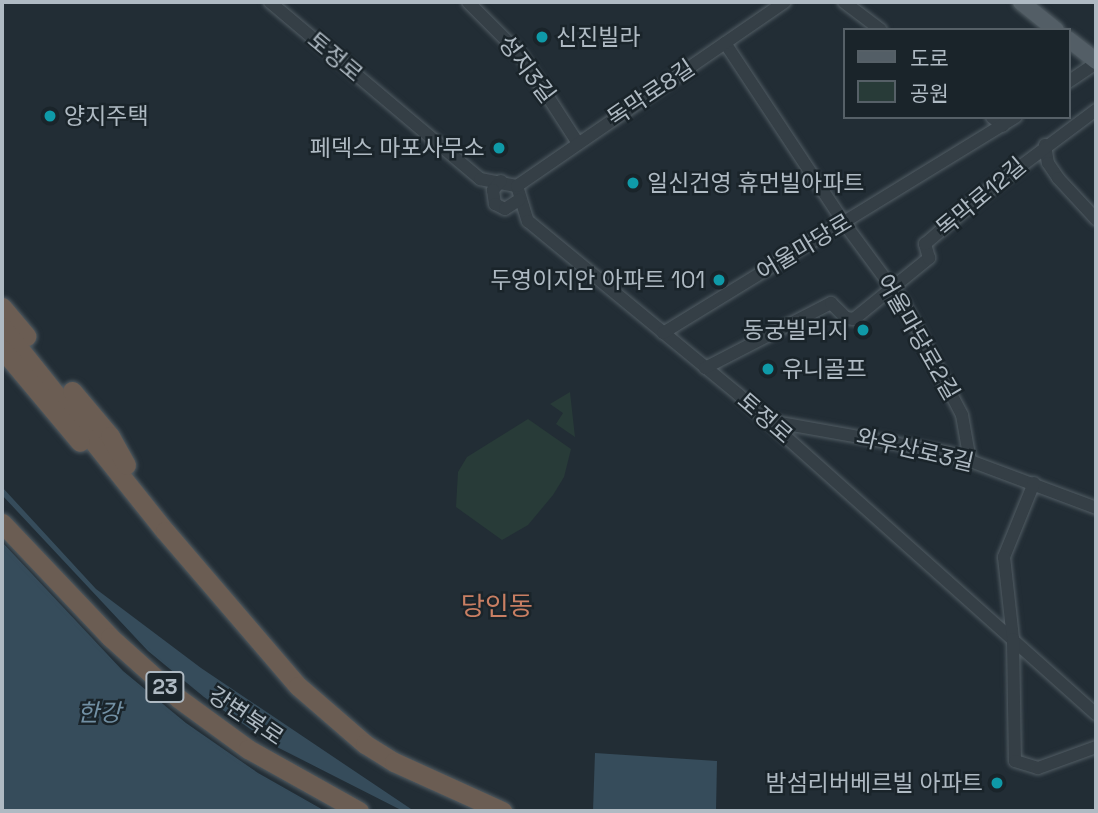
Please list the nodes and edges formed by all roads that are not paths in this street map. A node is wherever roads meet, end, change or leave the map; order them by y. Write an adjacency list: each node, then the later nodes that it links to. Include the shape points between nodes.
1 (270, 2): 18 (street, 토정로)
2 (468, 2): 16 (street, 성지3길, via 521,55)
3 (785, 2): 9 (street, 독막로8길)
4 (844, 2): 6 (street)
5 (1021, 2): 7 (main road)
6 (878, 28)
7 (1054, 28)
8 (1070, 41): 10 (main road)
9 (725, 43): 16 (street, 독막로8길); 25 (street, 어울마당로2길)
10 (1096, 62): 11 (street)
11 (1070, 81)
12 (1096, 110): 17 (street, 독막로12길)
13 (994, 119): 15 (street)
14 (1013, 119): 15 (street, 어울마당로)
15 (1003, 126): 25 (street, 어울마당로)
16 (578, 143): 20 (street, 독막로8길)
17 (1045, 145): 23 (street, via 1048,163 1058,178); 26 (street, 독막로12길, via 925,244 929,258)
18 (480, 179): 19 (street); 21 (street, 토정로)
19 (501, 181): 20 (street); 21 (street)
20 (518, 193): 22 (street, 독막로8길); 24 (street, 토정로)
21 (491, 195): 22 (street, 토정로)
22 (505, 209): 24 (street, 토정로)
23 (1096, 219)
24 (527, 221): 29 (street, 토정로)
25 (844, 223): 26 (street, 어울마당로2길); 29 (street, 어울마당로)
26 (892, 286): 31 (street, 독막로12길, via 854,319 846,318 831,303); 33 (street, 어울마당로2길, via 962,415)
27 (2, 307): 37 (highway, via 110,436)
28 (2, 327): 37 (highway)
29 (663, 333): 31 (street, 토정로)
30 (2, 349): 37 (highway, via 92,456)
31 (705, 368): 32 (street, 토정로)
32 (768, 421): 33 (street, 와우산로3길); 38 (street, 토정로)
33 (970, 461): 34 (street, 와우산로3길)
34 (1034, 484): 35 (street, 와우산로3길); 38 (street, via 1004,557)
35 (1096, 508)
36 (2, 523): 41 (highway, 강변북로 / 23, via 110,637 177,698 248,749)
37 (161, 526): 42 (highway, via 265,649 334,720 412,772)
38 (1013, 639): 39 (street, 토정로); 40 (street, via 1015,761 1038,768)
39 (1096, 714)
40 (1096, 747)
41 (359, 811)
42 (502, 811)

